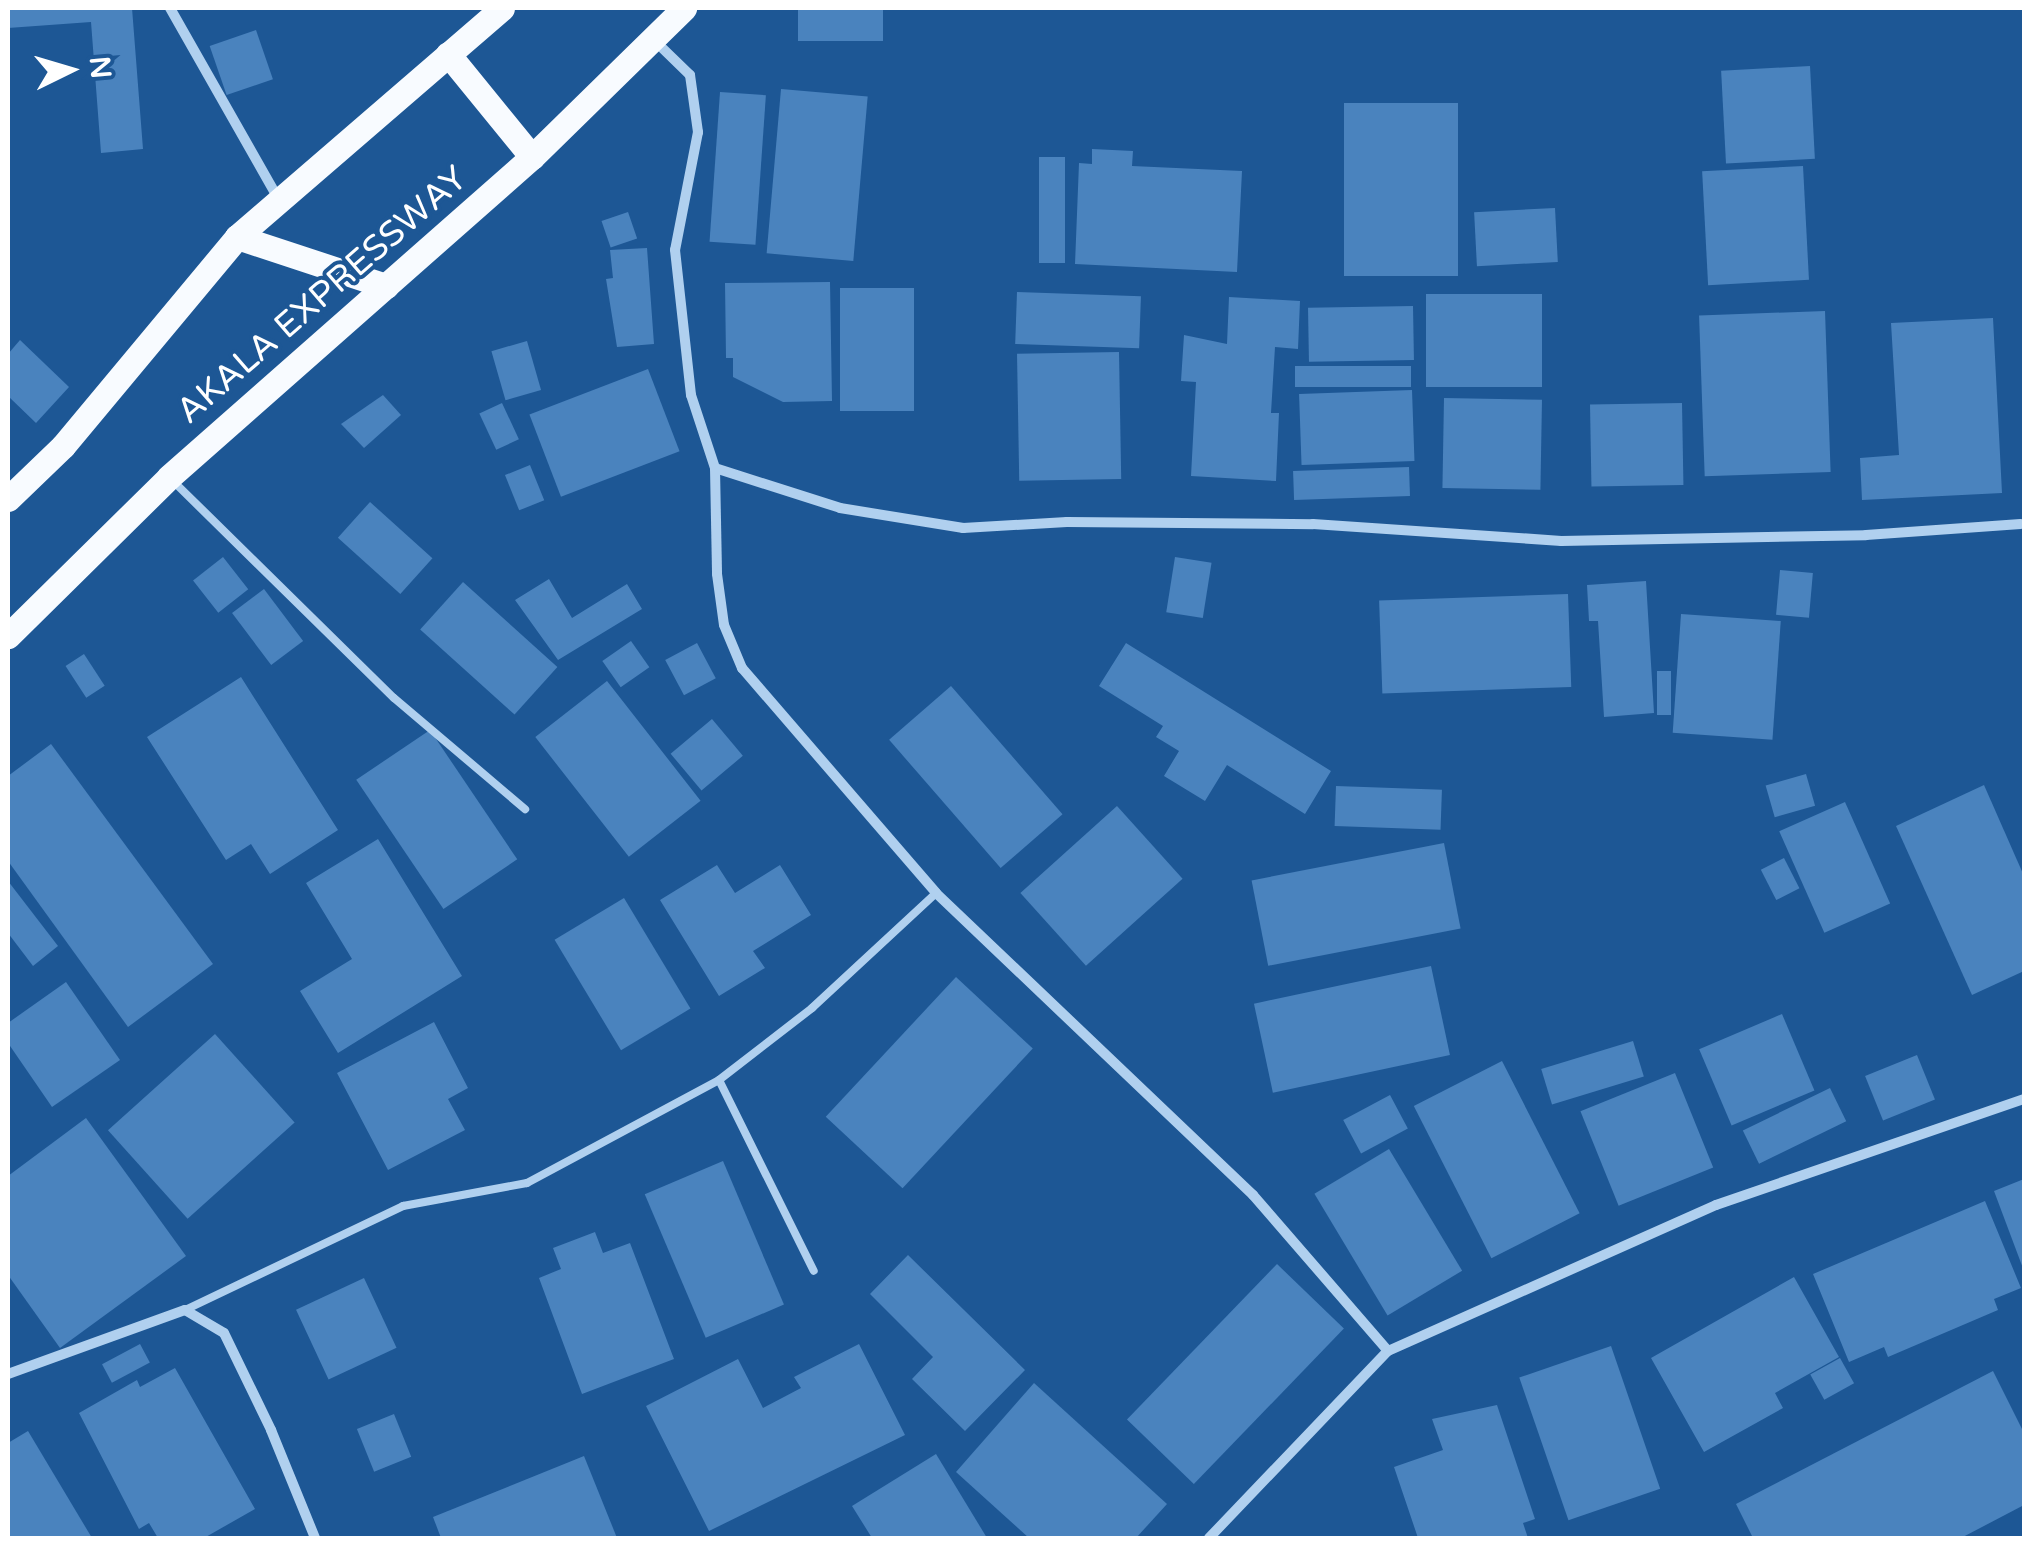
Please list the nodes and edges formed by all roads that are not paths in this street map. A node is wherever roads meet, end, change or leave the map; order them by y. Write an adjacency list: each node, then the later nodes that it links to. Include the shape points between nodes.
1 (170, 8): 7 (street)
2 (502, 8): 5 (main road, AKALA EXPRESSWAY)
3 (684, 8): 4 (main road, AKALA EXPRESSWAY)
4 (652, 39): 6 (main road, AKALA EXPRESSWAY); 10 (street, via 690,76 698,132 675,250 690,395)
5 (448, 54): 6 (main road); 7 (main road, AKALA EXPRESSWAY)
6 (532, 157): 9 (main road, AKALA EXPRESSWAY)
7 (281, 203): 8 (main road, AKALA EXPRESSWAY)
8 (238, 237): 9 (main road); 12 (main road, AKALA EXPRESSWAY, via 63,446)
9 (386, 286): 11 (main road, AKALA EXPRESSWAY)
10 (715, 468): 13 (street, via 840,508 963,528 1313,524 1562,542 1920,533); 16 (street, via 716,574 724,625 742,668)
11 (169, 477): 14 (main road, AKALA EXPRESSWAY); 15 (lane, via 394,698)
12 (8, 499)
13 (2022, 524)
14 (8, 636)
15 (525, 808)
16 (936, 892): 17 (lane, via 812,1008); 21 (street, via 1253,1196)
17 (719, 1080): 19 (lane); 20 (lane, via 527,1183 403,1206)
18 (2024, 1099): 21 (street, via 1716,1205)
19 (814, 1272)
20 (184, 1310): 22 (street); 23 (street, via 224,1334)
21 (1388, 1351): 24 (street)
22 (8, 1374)
23 (315, 1538)
24 (1210, 1538)

